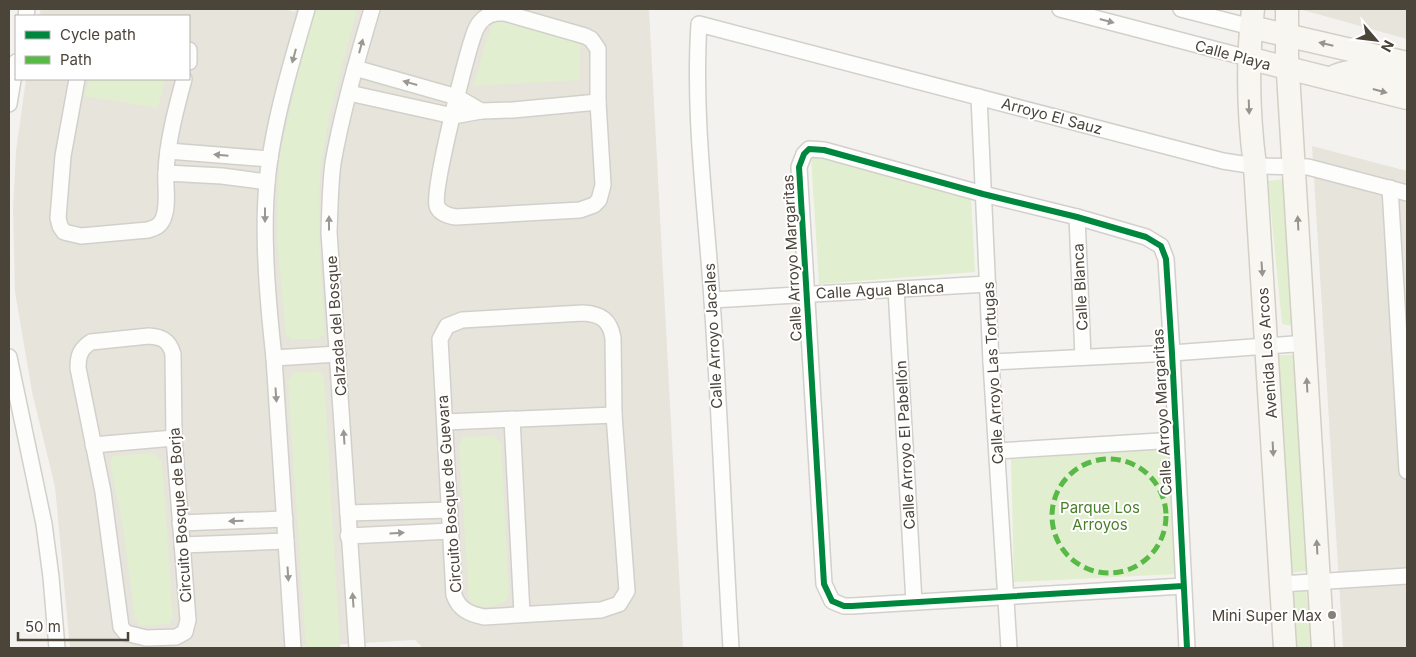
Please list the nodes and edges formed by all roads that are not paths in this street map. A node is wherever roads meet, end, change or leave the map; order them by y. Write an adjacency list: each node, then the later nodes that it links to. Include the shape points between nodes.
1 (307, 9): 27 (street, one-way to 27)
2 (372, 9): 12 (street, Calzada del Bosque, one-way to 2)
3 (1060, 9): 9 (street, Calle Playa, one-way to 9)
4 (1181, 9): 6 (street, Calle Playa)
5 (1287, 9): 8 (street)
6 (1252, 18): 8 (street, Calle Playa); 9 (street, Avenida Los Arcos)
7 (699, 24): 20 (street, Arroyo El Sauz); 39 (street, Calle Arroyo Jacales, via 702,165)
8 (1286, 34): 10 (street, Calle Playa, one-way to 8); 13 (street)
9 (1248, 58): 13 (street, Calle Playa); 28 (street, Avenida Los Arcos, one-way to 28, via 1250,132)
10 (1407, 63)
11 (15, 68): 23 (street)
12 (355, 68): 18 (street, Calzada del Bosque); 19 (street, one-way to 12)
13 (1288, 69): 14 (street, Calle Playa); 29 (street)
14 (1329, 78): 17 (street, via 1362,70); 21 (street, Calle Playa, one-way to 21)
15 (77, 80): 30 (street, via 63,156 59,200 58,218 64,232 88,236 156,228 166,209)
16 (184, 80): 26 (street)
17 (1407, 80)
18 (349, 93): 25 (street); 43 (street, Calzada del Bosque, one-way to 18, via 329,232 330,196)
19 (457, 97): 22 (street, via 475,31 490,14 505,13 591,39 599,56); 24 (street); 25 (street)
20 (978, 97): 28 (street, Arroyo El Sauz, via 1223,161); 34 (street, Calle Arroyo Las Tortugas)
21 (1407, 98)
22 (598, 102): 24 (street); 25 (street, via 604,185 599,200 580,210 456,217 441,212 436,194)
23 (9, 104)
24 (481, 111): 25 (street)
25 (452, 116)
26 (168, 151): 27 (street, one-way to 26); 30 (street)
27 (270, 159): 31 (street)
28 (1255, 166): 29 (street, Arroyo El Sauz); 41 (street, Avenida Los Arcos, one-way to 41)
29 (1294, 166): 32 (street, Arroyo El Sauz); 40 (street, one-way to 29)
30 (166, 173): 31 (street)
31 (267, 182): 46 (street, one-way to 46, via 266,227)
32 (1390, 188): 33 (street, Arroyo El Sauz); 55 (street)
33 (1407, 193)
34 (983, 194): 35 (street, Calle Arroyo Margaritas); 36 (street, Calle Arroyo Las Tortugas); 38 (street, Calle Arroyo Margaritas, via 824,150 809,149 800,159 799,167)
35 (1076, 217): 42 (street, Calle Arroyo Margaritas, via 1146,237 1161,246 1166,259); 45 (street, Calle Blanca)
36 (988, 284): 37 (street, Calle Agua Blanca); 47 (street, Calle Arroyo Las Tortugas)
37 (896, 289): 38 (street, Calle Agua Blanca); 69 (street, Calle Arroyo El Pabellón)
38 (806, 295): 39 (street, Calle Agua Blanca); 69 (street, Calle Arroyo Margaritas, via 826,591 832,601 844,606)
39 (712, 300): 74 (street, Calle Arroyo Jacales)
40 (1305, 345): 41 (street); 65 (street, one-way to 40)
41 (1267, 347): 42 (street); 66 (street, Avenida Los Arcos, one-way to 66)
42 (1172, 353): 45 (street); 52 (street, Calle Arroyo Margaritas)
43 (338, 354): 46 (street); 57 (street, Calzada del Bosque, one-way to 43)
44 (9, 357): 71 (street, via 44,524)
45 (1083, 357): 47 (street)
46 (274, 358): 58 (street, one-way to 58)
47 (991, 362): 54 (street, Calle Arroyo Las Tortugas)
48 (614, 415): 49 (street); 50 (street, Circuito Bosque de Guevara, via 612,330 598,314 583,313 462,320 447,326 439,346); 70 (street, Circuito Bosque de Guevara, via 627,582 623,599 619,604 601,610)
49 (512, 419): 50 (street); 70 (street)
50 (445, 422): 56 (street, Circuito Bosque de Guevara)
51 (174, 438): 53 (street); 53 (street, Circuito Bosque de Borja, via 174,354 171,347 158,337 130,338 91,342 79,354 79,373); 59 (street, Circuito Bosque de Borja)
52 (1176, 440): 54 (street); 67 (street, Calle Arroyo Margaritas)
53 (93, 445): 63 (street, Circuito Bosque de Borja, via 109,529 118,618 126,633 146,638 176,637 185,632 188,620)
54 (998, 450): 68 (street, Calle Arroyo Las Tortugas)
55 (1407, 471)
56 (450, 510): 57 (street); 60 (street, Circuito Bosque de Guevara)
57 (348, 513): 61 (street, Calzada del Bosque)
58 (285, 519): 59 (street, one-way to 59); 62 (street)
59 (180, 523): 63 (street, Circuito Bosque de Borja)
60 (451, 530): 61 (street, one-way to 60); 70 (street, Circuito Bosque de Guevara, via 454,595 460,608 484,617)
61 (348, 536): 73 (street, Calzada del Bosque, one-way to 61)
62 (286, 541): 63 (street); 72 (street, one-way to 72)
63 (182, 545)
64 (1407, 576): 65 (street)
65 (1319, 582): 66 (street); 78 (street)
66 (1281, 584): 77 (street, Avenida Los Arcos)
67 (1183, 586): 68 (street, Calle Arroyo Margaritas); 76 (street, Calle Arroyo Margaritas)
68 (1005, 596): 69 (street, Calle Arroyo Margaritas); 75 (street, Calle Arroyo Las Tortugas)
69 (914, 602)
70 (522, 614)
71 (57, 648)
72 (293, 648)
73 (357, 648)
74 (732, 648)
75 (1009, 648)
76 (1187, 648)
77 (1285, 648)
78 (1323, 648)

